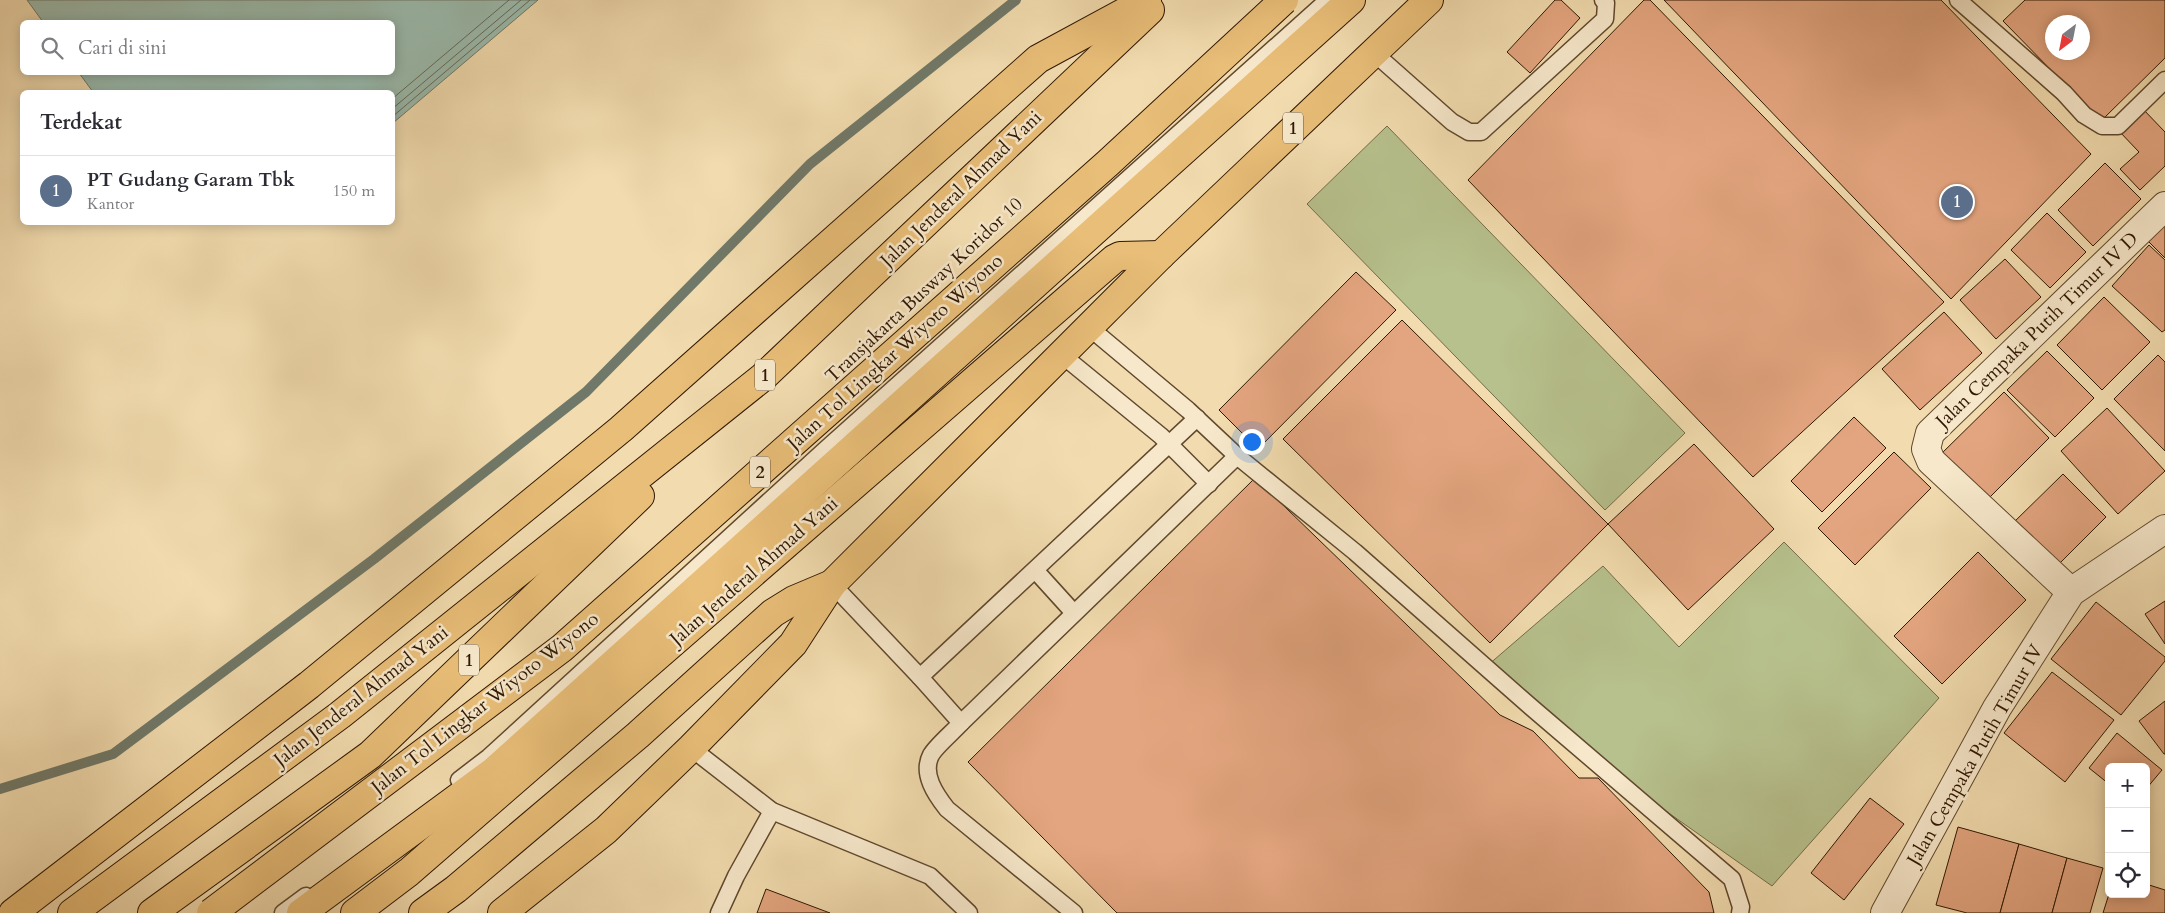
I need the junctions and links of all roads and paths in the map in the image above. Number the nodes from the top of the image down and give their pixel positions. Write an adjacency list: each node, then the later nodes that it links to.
1 (1147, 0): 30 (highway)
2 (1160, 0): 16 (highway, Jalan Jenderal Ahmad Yani / 1)
3 (1275, 0): 34 (lane, Transjakarta Busway Koridor 10)
4 (1284, 0): 33 (highway, Jalan Tol Lingkar Wiyoto Wiyono / 2, bridge)
5 (1328, 0): 35 (lane)
6 (1351, 0): 36 (highway, 2)
7 (1429, 0): 10 (highway, 1)
8 (1603, 0): 10 (lane)
9 (1964, 2): 11 (lane)
10 (1373, 52): 13 (highway, 1)
11 (2165, 80)
12 (2165, 206): 24 (street, Jalan Cempaka Putih Timur IV D)
13 (1162, 255): 14 (highway, 1); 37 (highway, Jalan Jenderal Ahmad Yani)
14 (1090, 328): 15 (highway, 1); 17 (lane)
15 (1062, 355): 18 (lane); 23 (highway, 1)
16 (763, 377): 31 (highway, Jalan Jenderal Ahmad Yani / 1); 32 (highway, Jalan Jenderal Ahmad Yani / 1)
17 (1197, 418): 18 (lane); 19 (lane)
18 (1170, 444): 20 (lane); 22 (lane)
19 (1238, 456): 20 (lane); 43 (lane)
20 (1208, 484): 25 (lane)
21 (2165, 529): 24 (street, Jalan Cempaka Putih Timur IV)
22 (1035, 570): 25 (lane); 26 (lane)
23 (832, 584): 26 (lane); 28 (highway); 38 (highway, 1)
24 (2071, 592): 44 (street, Jalan Cempaka Putih Timur IV)
25 (1074, 613): 27 (lane)
26 (920, 677): 27 (lane)
27 (960, 724): 42 (lane)
28 (692, 748): 29 (lane); 39 (highway)
29 (772, 811): 40 (lane); 41 (lane)
30 (12, 913)
31 (72, 913)
32 (152, 913)
33 (212, 913)
34 (228, 913)
35 (283, 913)
36 (301, 913)
37 (355, 913)
38 (423, 913)
39 (502, 913)
40 (719, 913)
41 (969, 913)
42 (1074, 913)
43 (1740, 913)
44 (1886, 913)

